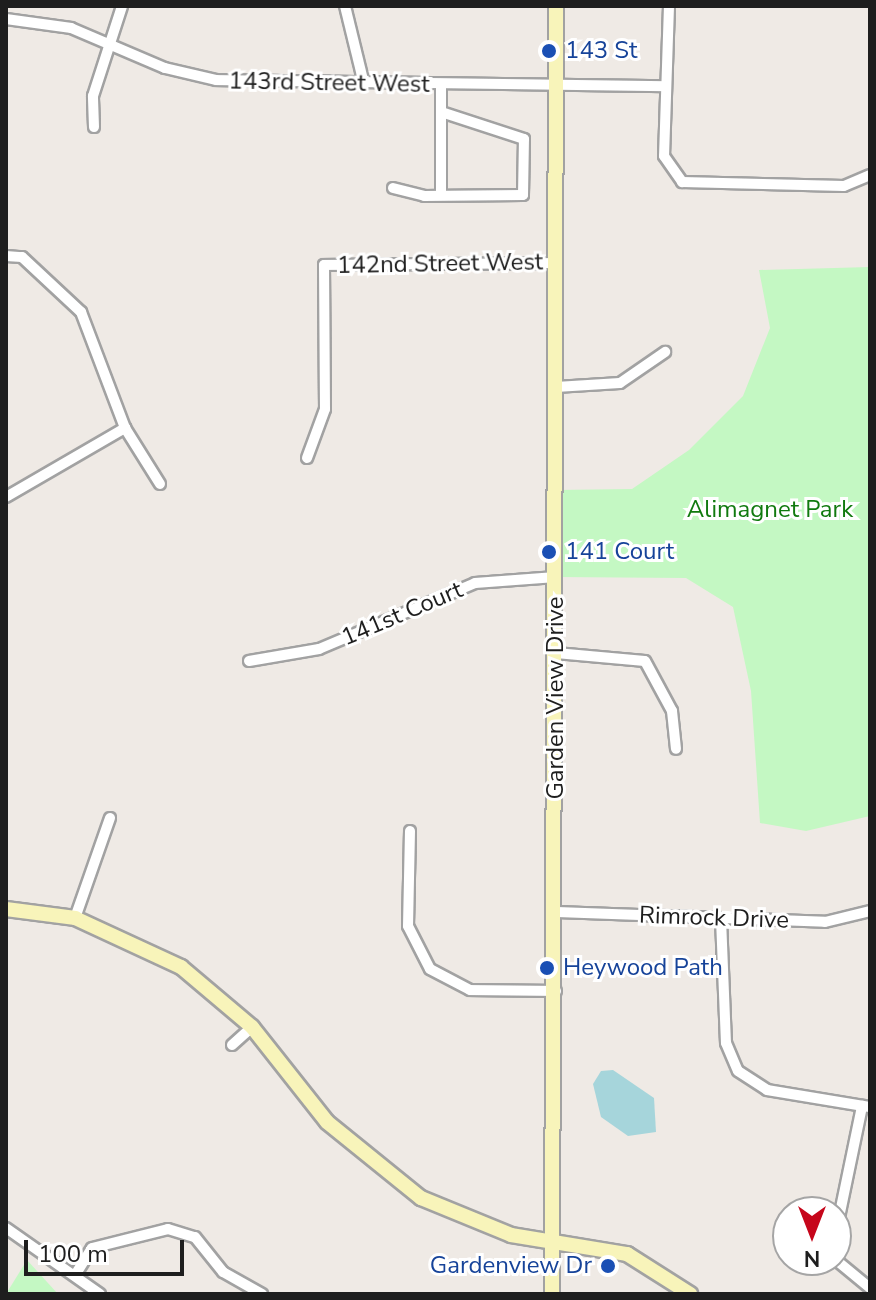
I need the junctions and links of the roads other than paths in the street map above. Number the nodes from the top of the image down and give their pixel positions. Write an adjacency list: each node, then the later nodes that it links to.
1 (122, 6): 6 (street)
2 (345, 6): 7 (street)
3 (556, 6): 9 (street, Garden View Drive)
4 (669, 6): 10 (street)
5 (6, 19): 6 (street, 143rd Street West)
6 (112, 45): 7 (street, 143rd Street West); 12 (street)
7 (364, 84): 8 (street, 143rd Street West)
8 (441, 85): 9 (street, 143rd Street West); 11 (street)
9 (556, 85): 10 (street, 143rd Street West); 17 (street, Garden View Drive)
10 (663, 86): 13 (street)
11 (441, 112): 15 (street); 15 (street)
12 (94, 127)
13 (870, 175)
14 (393, 188): 15 (street)
15 (441, 194)
16 (6, 256): 20 (street)
17 (556, 263): 19 (street, Garden View Drive); 21 (street, 142nd Street West)
18 (665, 352): 19 (street)
19 (556, 387): 24 (street, Garden View Drive)
20 (125, 428): 22 (street); 23 (street)
21 (307, 458)
22 (160, 484)
23 (6, 497)
24 (556, 577): 25 (street, Garden View Drive); 26 (street, 141st Court)
25 (556, 653): 27 (street); 32 (street, Garden View Drive)
26 (249, 661)
27 (676, 749)
28 (110, 818): 33 (street)
29 (410, 831): 35 (street)
30 (6, 909): 33 (street)
31 (870, 911): 34 (street, Rimrock Drive)
32 (557, 912): 34 (street, Rimrock Drive); 35 (street, Garden View Drive)
33 (75, 918): 36 (street)
34 (721, 919): 38 (street)
35 (556, 991): 41 (street, Garden View Drive)
36 (252, 1027): 37 (street); 41 (street)
37 (232, 1045)
38 (866, 1107): 39 (street)
39 (845, 1196)
40 (6, 1228): 42 (street)
41 (552, 1240): 47 (street, Garden View Drive); 48 (street)
42 (77, 1272): 45 (street); 46 (street)
43 (852, 1273): 44 (street)
44 (870, 1288)
45 (100, 1294)
46 (262, 1294)
47 (552, 1294)
48 (690, 1294)

